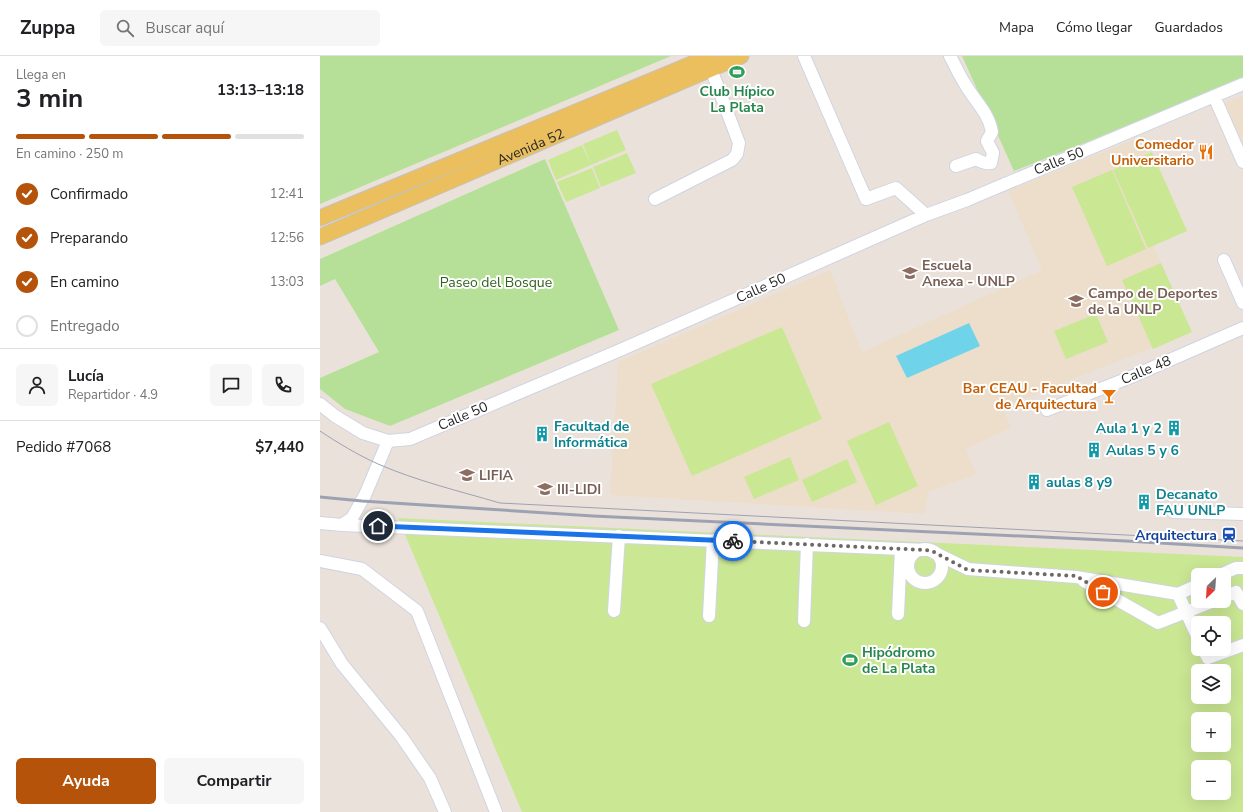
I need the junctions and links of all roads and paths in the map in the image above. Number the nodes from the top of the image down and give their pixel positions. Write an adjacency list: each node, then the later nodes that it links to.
1 (741, 56): 4 (main road, Avenida 52)
2 (804, 56): 10 (street)
3 (950, 56): 8 (street)
4 (711, 63): 9 (street); 11 (main road, Avenida 52); 12 (main road, Avenida 52)
5 (1243, 84): 6 (street, Calle 50)
6 (1214, 96): 7 (street); 10 (street, Calle 50)
7 (1243, 162)
8 (956, 166)
9 (655, 199)
10 (926, 215): 18 (street, Calle 50)
11 (320, 218)
12 (320, 236)
13 (1224, 260): 14 (street)
14 (1243, 303)
15 (1243, 328): 17 (street, Calle 48)
16 (320, 404): 18 (street)
17 (1047, 410)
18 (388, 441): 22 (street)
19 (1174, 512): 20 (street)
20 (1243, 514)
21 (320, 522): 22 (street)
22 (342, 525): 23 (street)
23 (619, 536): 24 (street); 39 (street)
24 (713, 540): 25 (street); 42 (street)
25 (807, 544): 26 (street); 43 (street)
26 (901, 548): 27 (street); 41 (street)
27 (929, 550): 29 (street); 32 (street); 32 (street)
28 (320, 561): 49 (street)
29 (952, 561): 32 (street); 33 (street)
30 (1241, 569): 31 (street)
31 (1231, 572)
32 (938, 576)
33 (1076, 576): 35 (street); 40 (street)
34 (1191, 588): 35 (street)
35 (1178, 594): 40 (street)
36 (1231, 594): 37 (street)
37 (1243, 604)
38 (1196, 608): 40 (street)
39 (614, 611)
40 (1186, 612): 44 (street)
41 (898, 614)
42 (710, 616)
43 (804, 621)
44 (1191, 623)
45 (320, 628): 48 (street)
46 (1243, 645): 47 (street)
47 (1231, 649)
48 (445, 812)
49 (496, 812)

